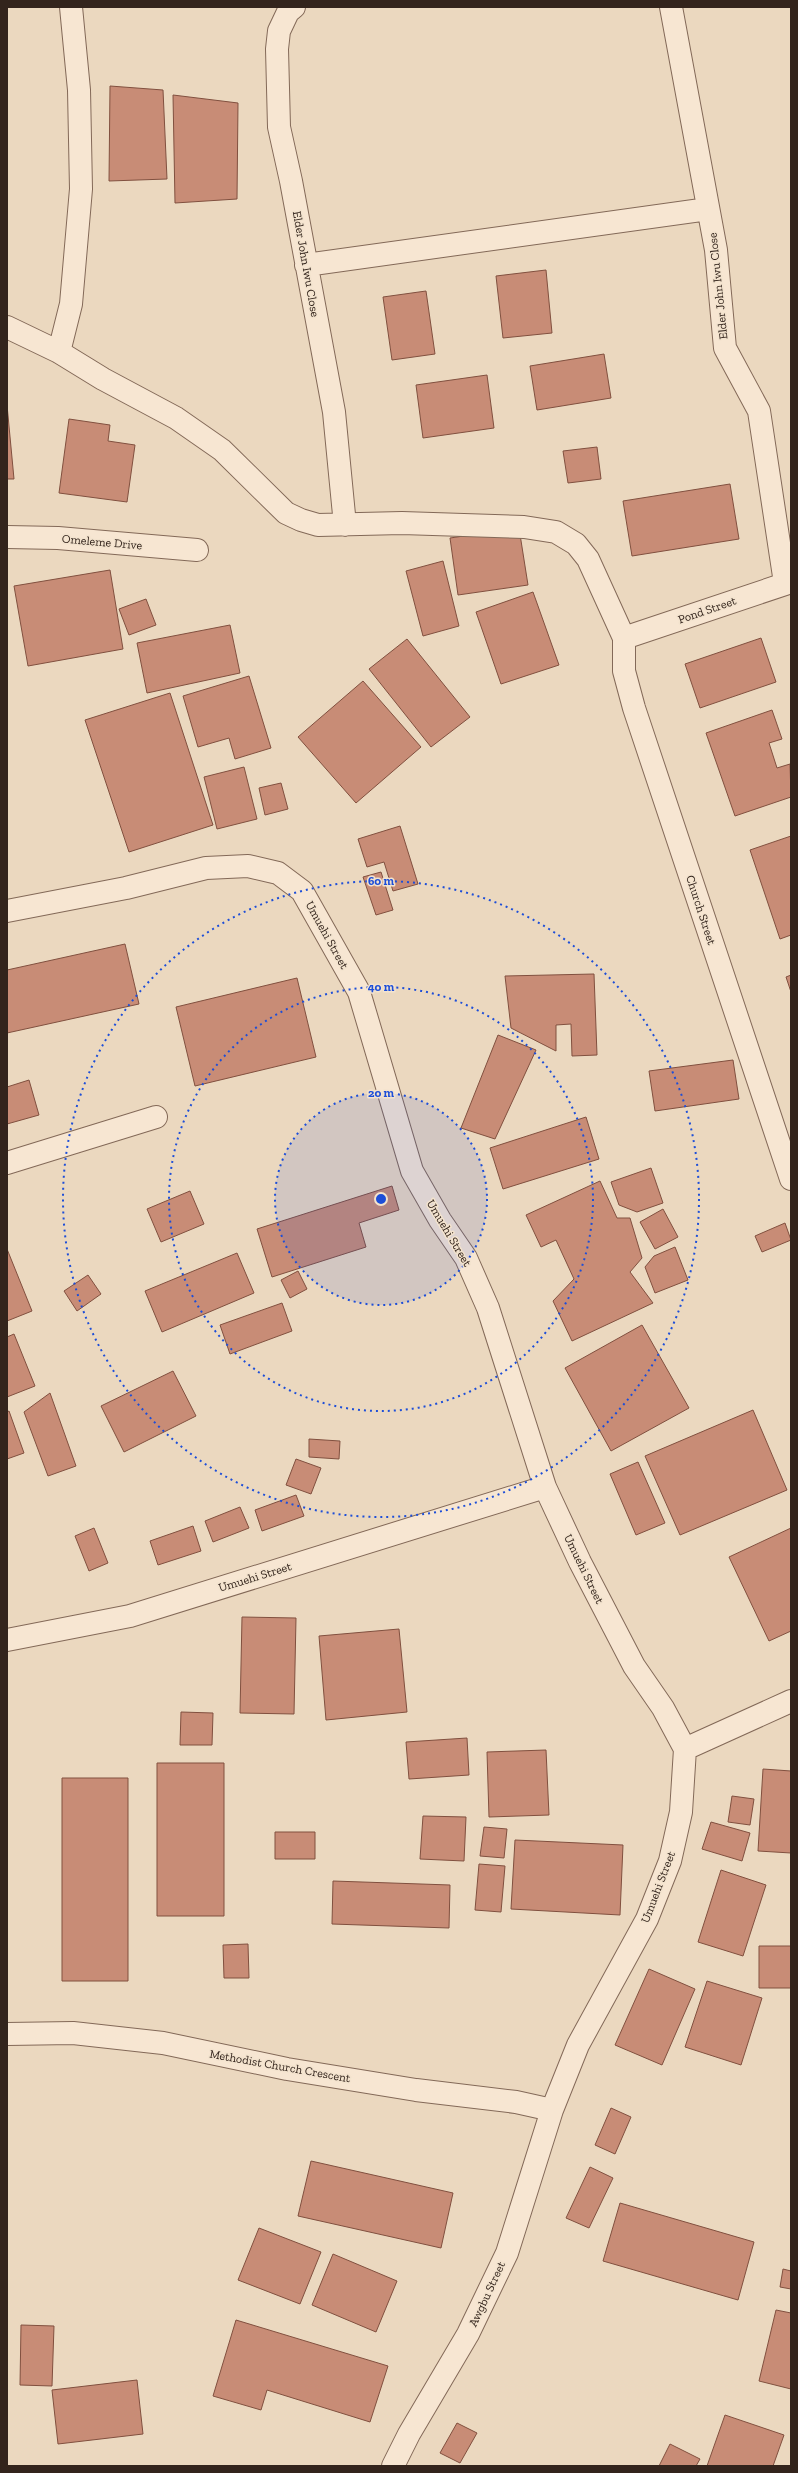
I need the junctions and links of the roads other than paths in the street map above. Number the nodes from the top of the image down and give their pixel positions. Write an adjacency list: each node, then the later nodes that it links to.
1 (71, 7): 7 (street)
2 (294, 7): 5 (street, Elder John Iwu Close)
3 (671, 7): 4 (street, Elder John Iwu Close)
4 (708, 209): 5 (street); 11 (street, Elder John Iwu Close)
5 (306, 265): 8 (street, Elder John Iwu Close)
6 (7, 327): 7 (street)
7 (60, 352): 8 (street)
8 (345, 526): 12 (street)
9 (7, 537): 10 (street, Omeleme Drive)
10 (197, 550)
11 (788, 582): 12 (street, Pond Street)
12 (624, 638): 16 (street, Church Street)
13 (7, 911): 17 (street, Umuehi Street)
14 (156, 1117): 15 (street)
15 (7, 1164)
16 (791, 1179)
17 (545, 1487): 18 (street, Umuehi Street); 20 (street, Umuehi Street)
18 (7, 1640)
19 (791, 1701): 20 (street)
20 (685, 1750): 22 (street, Umuehi Street)
21 (7, 2034): 22 (street, Methodist Church Crescent)
22 (552, 2110): 23 (street, Awgbu Street)
23 (393, 2466)

